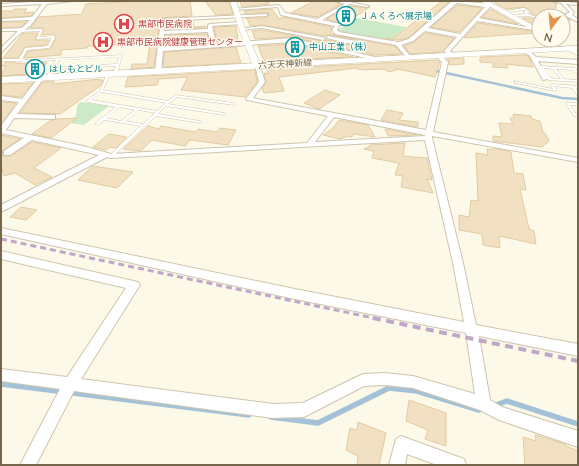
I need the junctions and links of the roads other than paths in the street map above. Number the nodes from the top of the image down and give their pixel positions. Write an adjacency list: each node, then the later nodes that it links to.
1 (71, 1): 8 (street)
2 (233, 1): 3 (street); 16 (street)
3 (236, 1)
4 (275, 1): 14 (street)
5 (337, 1): 10 (street)
6 (455, 1): 11 (street); 28 (street)
7 (553, 1): 9 (street)
8 (47, 2): 13 (street); 20 (street)
9 (562, 2): 12 (street); 24 (street)
10 (349, 3): 15 (street); 23 (street)
11 (489, 3): 17 (main road); 21 (street)
12 (578, 4)
13 (1, 5)
14 (279, 6): 16 (street); 23 (street)
15 (367, 6)
16 (237, 12): 19 (street); 25 (street); 32 (street)
17 (508, 13): 18 (lane); 18 (lane); 26 (main road)
18 (529, 14)
19 (266, 15)
20 (34, 18): 22 (street); 31 (street)
21 (476, 19): 29 (street); 33 (street)
22 (1, 20)
23 (318, 21): 35 (street)
24 (578, 21)
25 (241, 26): 27 (street); 34 (street); 41 (street)
26 (531, 27)
27 (210, 28): 32 (street); 36 (street)
28 (424, 29): 33 (street); 35 (street)
29 (531, 29)
30 (1, 30): 31 (street)
31 (21, 30): 39 (street); 53 (lane)
32 (161, 31): 38 (street)
33 (462, 36): 43 (street)
34 (248, 44): 36 (street); 41 (street); 57 (street)
35 (398, 44): 46 (street)
36 (214, 46): 38 (street)
37 (568, 48): 40 (main road, 六天天神新線); 42 (street)
38 (161, 49): 62 (street)
39 (1, 51)
40 (526, 51): 43 (main road, 六天天神新線); 51 (street)
41 (346, 52): 50 (street)
42 (578, 54)
43 (451, 55): 44 (main road, 六天天神新線)
44 (439, 56): 46 (main road, 六天天神新線); 96 (street)
45 (106, 57): 48 (lane); 55 (lane); 56 (lane)
46 (408, 57): 50 (main road, 六天天神新線)
47 (73, 58): 48 (lane); 49 (lane); 58 (lane)
48 (88, 58): 59 (lane)
49 (58, 59): 53 (lane); 60 (lane)
50 (381, 59): 57 (main road, 六天天神新線)
51 (534, 59): 54 (street); 66 (street)
52 (1, 60): 53 (lane)
53 (20, 60)
54 (578, 62)
55 (118, 65): 56 (lane); 63 (lane)
56 (101, 66): 59 (lane)
57 (257, 66): 62 (main road, 六天天神新線); 86 (street)
58 (68, 67): 59 (lane); 60 (lane)
59 (84, 67)
60 (53, 68): 65 (lane)
61 (554, 68): 64 (lane); 68 (lane); 68 (lane)
62 (158, 72): 63 (main road, 六天天神新線)
63 (112, 74): 65 (main road, 六天天神新線); 73 (lane)
64 (578, 74)
65 (45, 77): 67 (main road, 六天天神新線); 76 (street)
66 (545, 79)
67 (1, 80)
68 (563, 80): 69 (lane)
69 (578, 81)
70 (516, 82): 71 (lane)
71 (573, 86): 72 (lane); 74 (lane)
72 (578, 87)
73 (101, 91): 77 (lane); 81 (lane)
74 (578, 94)
75 (1, 98): 76 (street)
76 (23, 101): 88 (street)
77 (169, 102): 78 (lane); 80 (lane)
78 (234, 104)
79 (578, 104): 87 (lane)
80 (165, 105): 83 (lane); 84 (lane)
81 (119, 106): 82 (lane); 90 (lane)
82 (138, 109): 83 (lane); 91 (lane)
83 (158, 112): 85 (lane)
84 (224, 114)
85 (154, 115): 92 (lane); 94 (lane)
86 (332, 115): 96 (street); 98 (street)
87 (578, 115)
88 (12, 116): 89 (street); 95 (street)
89 (52, 117)
90 (102, 119): 91 (lane); 93 (lane)
91 (122, 122): 94 (lane)
92 (200, 122)
93 (97, 124)
94 (143, 125): 100 (lane)
95 (1, 131): 97 (street)
96 (428, 136): 98 (street); 101 (street); 105 (street)
97 (31, 137): 99 (street); 100 (street)
98 (309, 145): 100 (street)
99 (7, 153)
100 (108, 155): 102 (street)
101 (578, 160)
102 (1, 209)
103 (1, 231): 105 (street)
104 (1, 255): 108 (street)
105 (471, 330): 106 (street); 109 (street)
106 (578, 350)
107 (1, 375): 108 (street)
108 (71, 384): 109 (street); 111 (street)
109 (484, 404): 110 (street)
110 (578, 439)
111 (28, 465)
112 (397, 465): 113 (street)
113 (458, 465)

